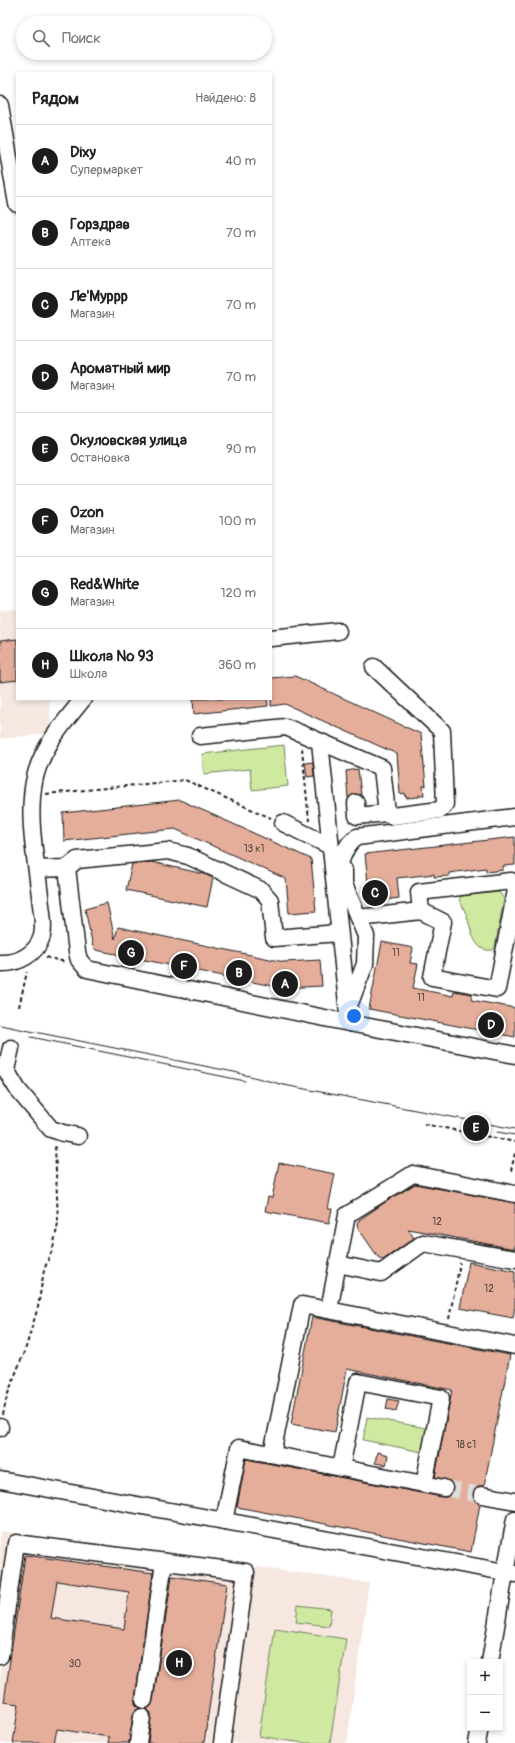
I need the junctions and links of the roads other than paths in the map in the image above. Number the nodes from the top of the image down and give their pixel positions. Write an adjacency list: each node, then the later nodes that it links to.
1 (0, 105): 2 (street)
2 (16, 198)
3 (338, 631): 4 (street)
4 (272, 638)
5 (374, 667): 10 (street)
6 (82, 700): 16 (street)
7 (200, 736): 8 (street)
8 (320, 742): 10 (street); 13 (street)
9 (356, 803): 10 (street)
10 (387, 813)
11 (515, 817): 14 (street)
12 (283, 823): 13 (street)
13 (330, 846): 17 (street)
14 (344, 855): 17 (street); 21 (street)
15 (67, 868): 16 (street); 22 (street); 24 (street)
16 (37, 869): 23 (street)
17 (334, 882): 22 (street)
18 (515, 888): 20 (street)
19 (515, 895): 20 (street)
20 (421, 911): 21 (street)
21 (358, 918): 24 (street)
22 (339, 933): 24 (street)
23 (0, 963)
24 (348, 1016): 26 (street)
25 (11, 1048): 27 (street)
26 (515, 1055)
27 (78, 1136)
28 (515, 1194): 30 (street)
29 (515, 1260): 30 (street)
30 (338, 1264): 31 (street)
31 (329, 1310): 32 (street); 33 (street)
32 (515, 1346)
33 (272, 1454): 34 (street); 40 (street)
34 (341, 1468): 36 (street); 36 (street)
35 (0, 1480): 40 (street)
36 (424, 1484): 37 (street)
37 (444, 1488)
38 (482, 1495): 39 (street)
39 (515, 1501)
40 (224, 1520): 43 (street)
41 (515, 1520): 43 (street)
42 (164, 1562): 44 (street); 46 (street); 50 (street)
43 (510, 1574): 45 (street)
44 (0, 1656)
45 (491, 1659)
46 (144, 1700)
47 (142, 1717): 49 (street)
48 (479, 1731): 51 (street)
49 (138, 1743)
50 (222, 1743)
51 (477, 1743)

